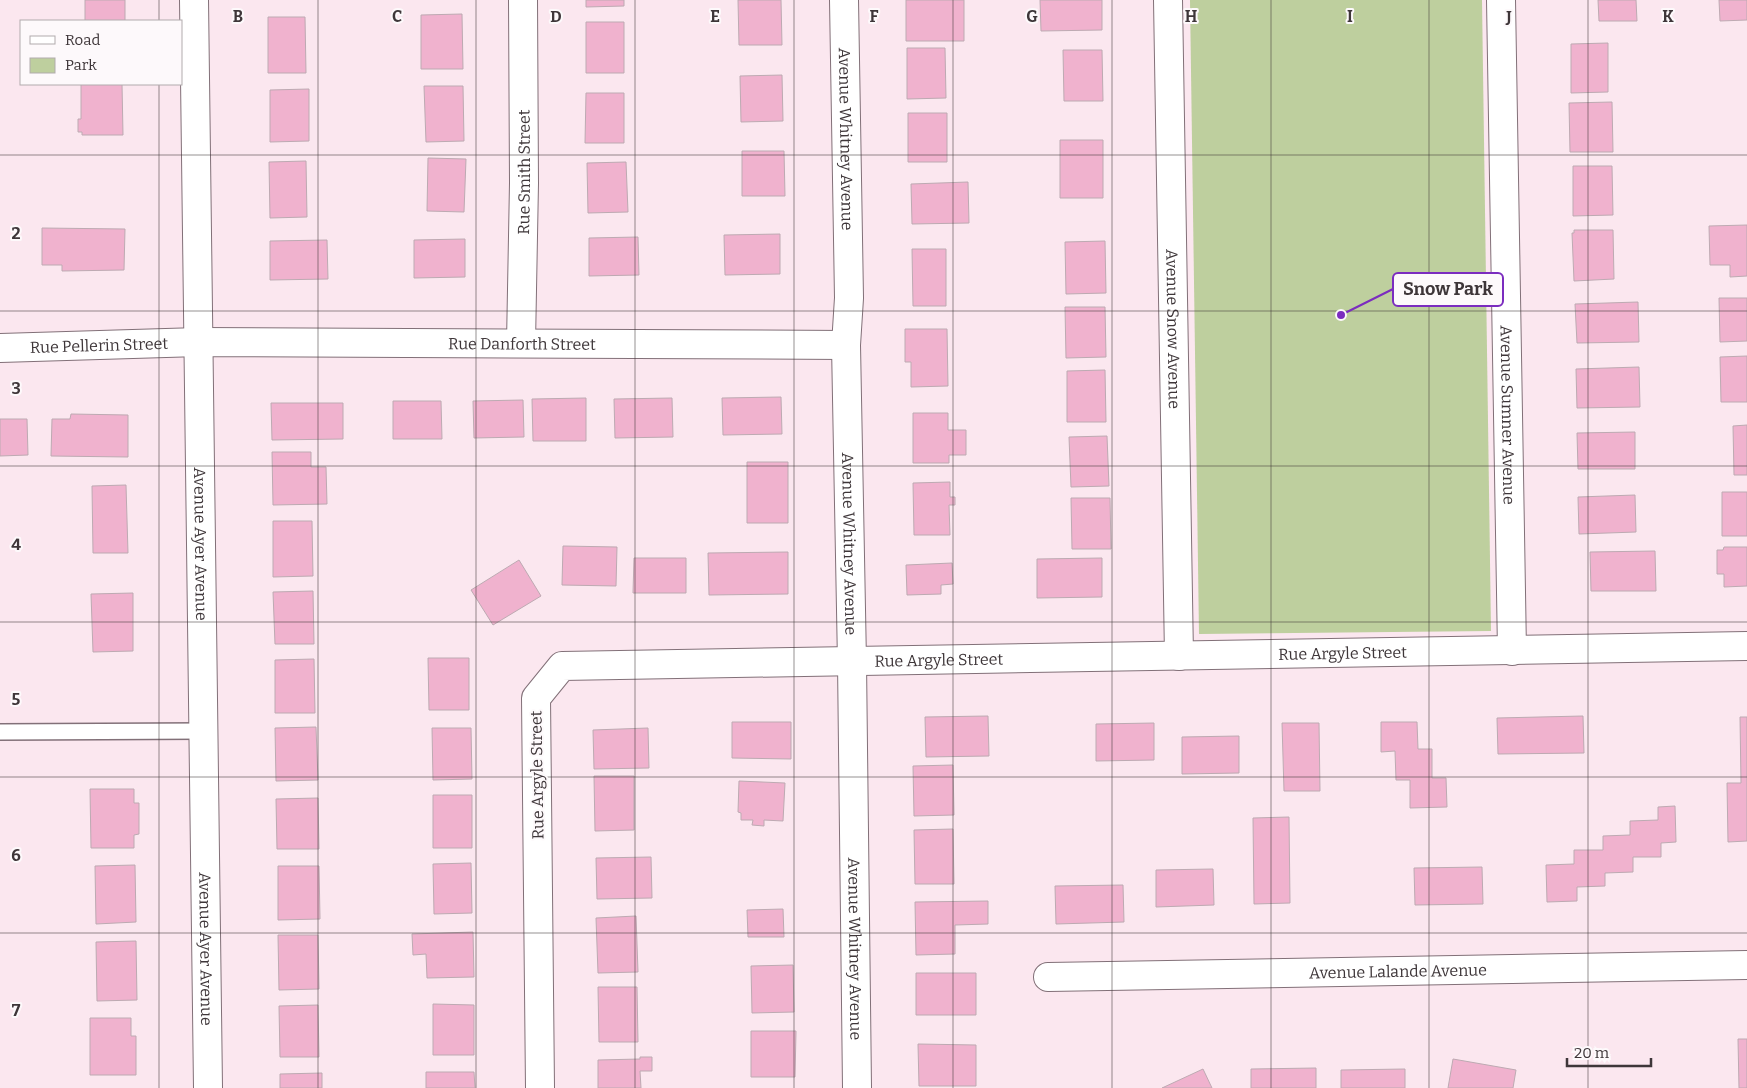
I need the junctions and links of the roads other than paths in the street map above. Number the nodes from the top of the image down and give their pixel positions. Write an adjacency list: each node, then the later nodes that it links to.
1 (194, 0): 6 (street, Avenue Ayer Avenue)
2 (522, 0): 7 (street, Rue Smith Street)
3 (844, 0): 8 (street, Avenue Whitney Avenue)
4 (1168, 0): 12 (street, Avenue Snow Avenue)
5 (1501, 0): 11 (street, Avenue Sumner Avenue)
6 (198, 342): 7 (street, Rue Danforth Street); 9 (street, Rue Pellerin Street); 14 (street, Avenue Ayer Avenue)
7 (521, 343): 8 (street, Rue Danforth Street)
8 (846, 345): 13 (street, Avenue Whitney Avenue)
9 (0, 348)
10 (1747, 646): 11 (street, Rue Argyle Street)
11 (1512, 651): 12 (street, Rue Argyle Street)
12 (1179, 656): 13 (street, Rue Argyle Street)
13 (852, 662): 19 (street, Rue Argyle Street); 20 (street, Avenue Whitney Avenue)
14 (204, 731): 15 (lane); 18 (street, Avenue Ayer Avenue)
15 (0, 732)
16 (1747, 965): 17 (street, Avenue Lalande Avenue)
17 (1048, 977)
18 (208, 1088)
19 (540, 1088)
20 (857, 1088)

